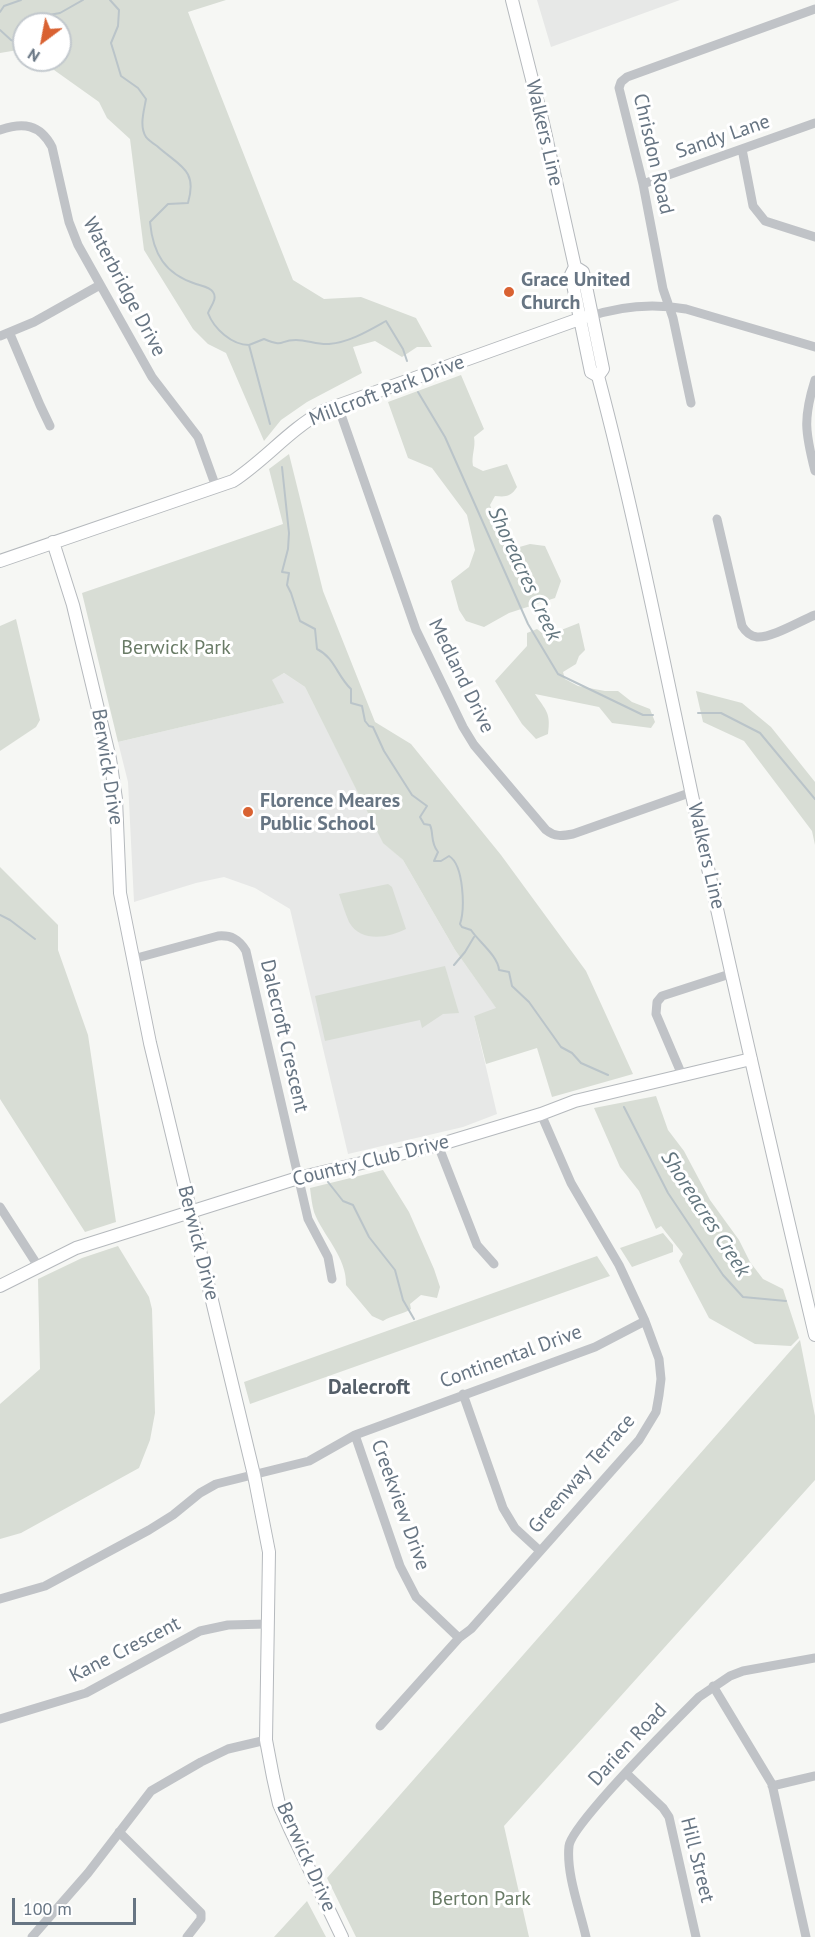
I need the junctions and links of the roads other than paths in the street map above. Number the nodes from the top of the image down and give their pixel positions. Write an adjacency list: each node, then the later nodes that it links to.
1 (512, 0): 10 (street, Walkers Line)
2 (815, 9): 6 (street, Chrisdon Road)
3 (815, 123): 5 (street, Sandy Lane)
4 (0, 130): 8 (street, Waterbridge Drive)
5 (742, 149): 6 (street, Sandy Lane); 7 (street)
6 (643, 184): 9 (street, Chrisdon Road)
7 (815, 237)
8 (100, 285): 11 (street); 18 (street, Waterbridge Drive)
9 (669, 306): 10 (street); 12 (street); 14 (street, Chrisdon Road)
10 (586, 317): 15 (street, Millcroft Park Drive); 23 (street, Walkers Line)
11 (5, 335): 16 (street)
12 (815, 347)
13 (815, 380): 17 (street)
14 (691, 403)
15 (338, 406): 18 (street, Millcroft Park Drive); 23 (street, Medland Drive)
16 (50, 426)
17 (815, 471)
18 (216, 487): 20 (street, Millcroft Park Drive)
19 (717, 519): 22 (street)
20 (53, 542): 21 (street, Millcroft Park Drive); 24 (street, Berwick Drive)
21 (0, 561)
22 (815, 615)
23 (692, 792): 25 (street, Walkers Line)
24 (133, 958): 30 (street, Dalecroft Crescent); 32 (street, Berwick Drive)
25 (733, 973): 26 (street, Walkers Line); 27 (street)
26 (751, 1059): 27 (street, Country Club Drive); 38 (street, Walkers Line)
27 (682, 1075): 28 (street, Country Club Drive)
28 (542, 1114): 29 (street, Country Club Drive); 37 (street, Greenway Terrace)
29 (438, 1145): 30 (street, Country Club Drive); 33 (street)
30 (298, 1178): 32 (street, Country Club Drive); 35 (street)
31 (0, 1207): 34 (street)
32 (191, 1211): 34 (street, Country Club Drive); 41 (street, Berwick Drive)
33 (494, 1263)
34 (38, 1266): 36 (street, Country Club Drive)
35 (332, 1279)
36 (0, 1286)
37 (645, 1321): 39 (street, Continental Drive); 42 (street, Greenway Terrace)
38 (815, 1335)
39 (463, 1394): 40 (street, Continental Drive); 42 (street)
40 (355, 1435): 41 (street, Continental Drive); 45 (street, Creekview Drive)
41 (254, 1475): 43 (street); 44 (street, Berwick Drive)
42 (540, 1551): 45 (street, Greenway Terrace)
43 (0, 1599)
44 (267, 1624): 48 (street, Kane Crescent); 50 (street, Berwick Drive)
45 (459, 1638): 49 (street, Greenway Terrace)
46 (815, 1658): 47 (street, Darien Road)
47 (713, 1686): 51 (street, Darien Road); 53 (street)
48 (0, 1719)
49 (380, 1726)
50 (266, 1740): 54 (street); 58 (street, Berwick Drive)
51 (626, 1773): 59 (street, Darien Road); 60 (street, Hill Street)
52 (815, 1776): 53 (street)
53 (772, 1786): 61 (street)
54 (119, 1832): 56 (street); 57 (street)
55 (815, 1934): 61 (street)
56 (32, 1937)
57 (187, 1937)
58 (342, 1937)
59 (586, 1937)
60 (696, 1937)
61 (806, 1937)

